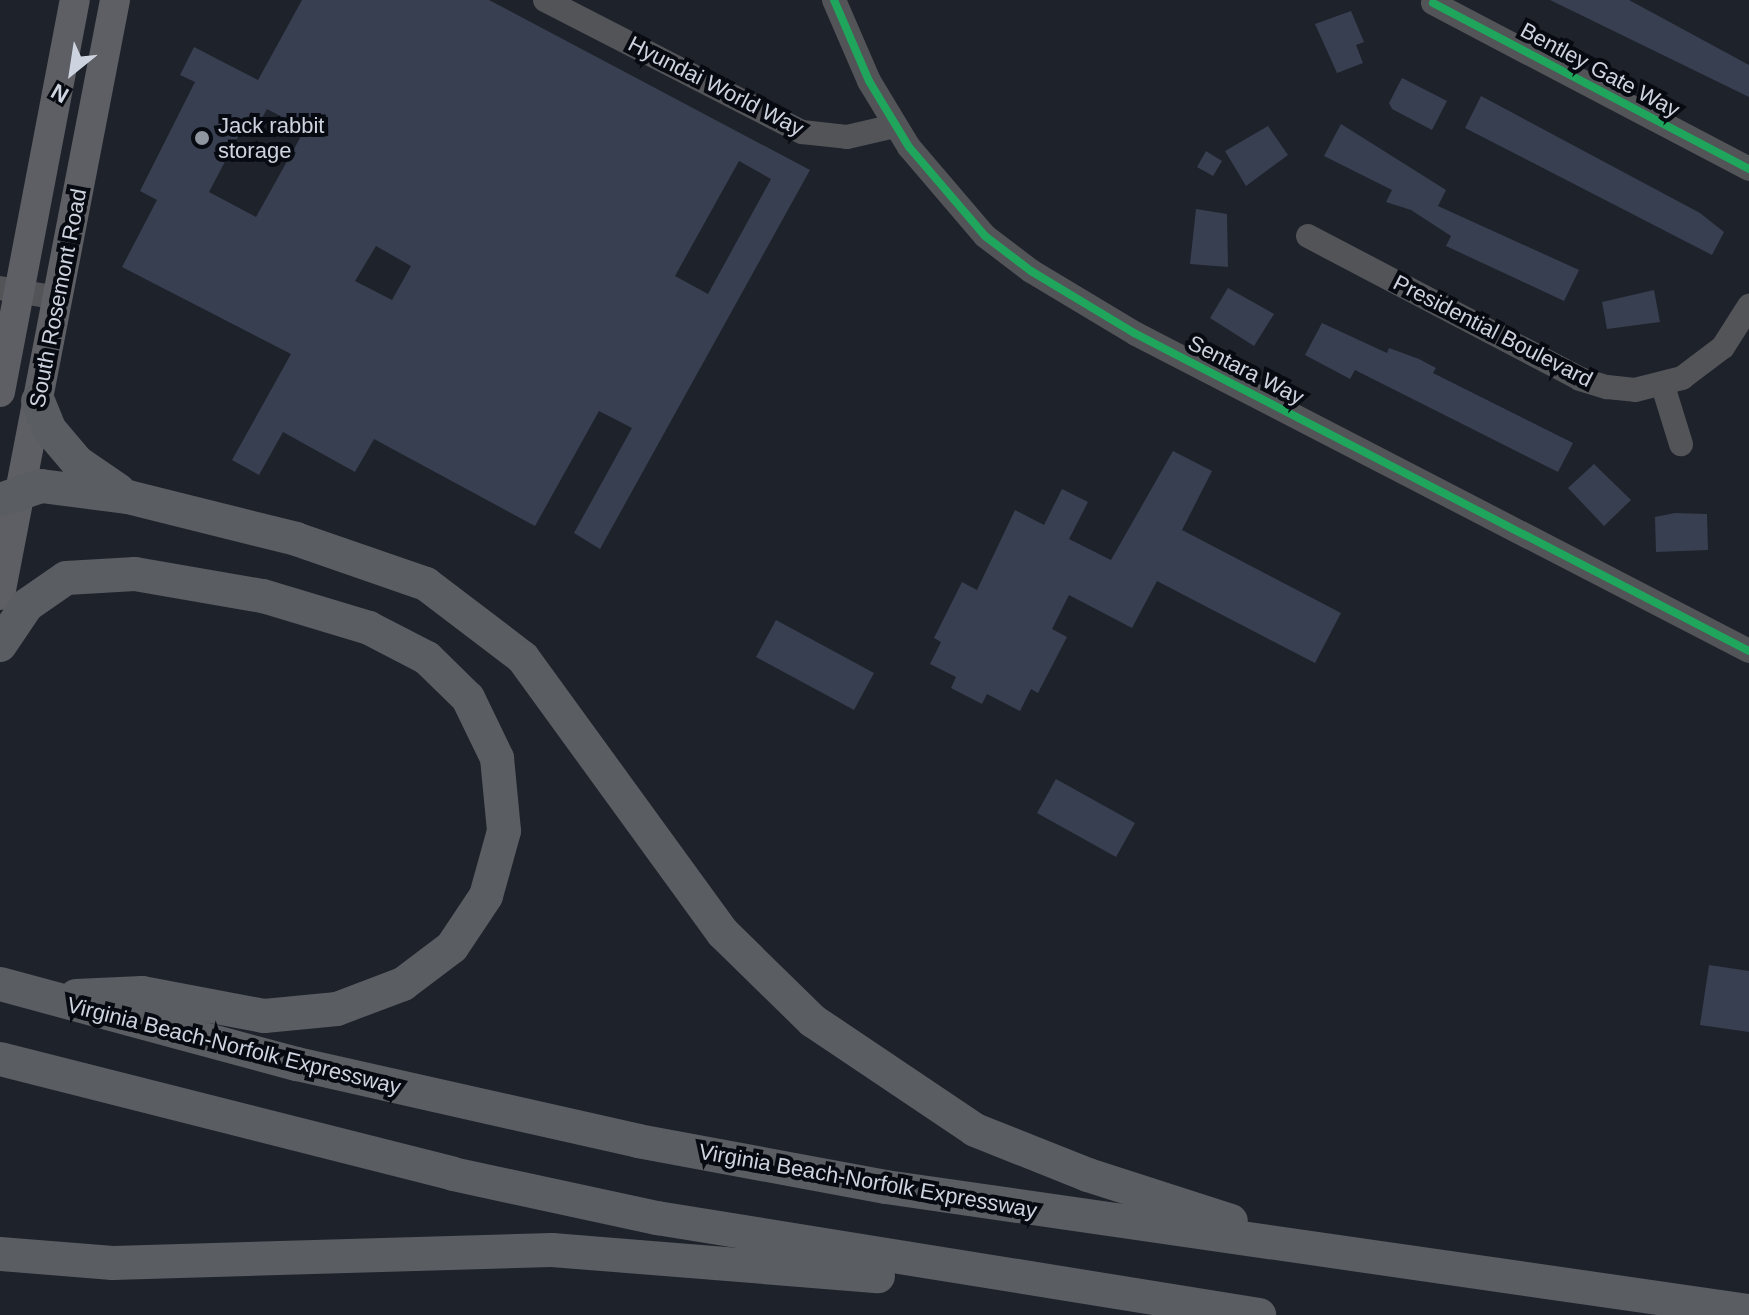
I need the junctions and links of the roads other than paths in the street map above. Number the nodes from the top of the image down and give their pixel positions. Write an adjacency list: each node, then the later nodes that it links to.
1 (75, 0): 9 (main road, South Rosemont Road)
2 (115, 0): 10 (main road, South Rosemont Road)
3 (545, 0): 6 (street, Hyundai World Way)
4 (834, 0): 6 (street, Sentara Way)
5 (1433, 3): 7 (street, Bentley Gate Way)
6 (895, 126): 20 (street, Sentara Way)
7 (1749, 169)
8 (1308, 236): 12 (street, Presidential Boulevard)
9 (10, 290): 10 (street); 13 (main road, South Rosemont Road)
10 (58, 298): 14 (main road, South Rosemont Road)
11 (1749, 306): 12 (street, Presidential Boulevard)
12 (1663, 386): 15 (street)
13 (0, 392)
14 (38, 401): 16 (main road, South Rosemont Road); 17 (highway)
15 (1681, 444)
16 (11, 494): 17 (highway); 18 (main road, South Rosemont Road)
17 (128, 497): 24 (highway)
18 (0, 595)
19 (0, 645): 22 (highway)
20 (1749, 651)
21 (0, 984): 22 (highway, Virginia Beach-Norfolk Expressway)
22 (46, 998): 24 (highway, Virginia Beach-Norfolk Expressway)
23 (0, 1059): 26 (highway)
24 (1330, 1253): 27 (highway, Virginia Beach-Norfolk Expressway)
25 (0, 1254): 26 (highway)
26 (1082, 1289): 28 (highway)
27 (1749, 1311)
28 (1259, 1315)

